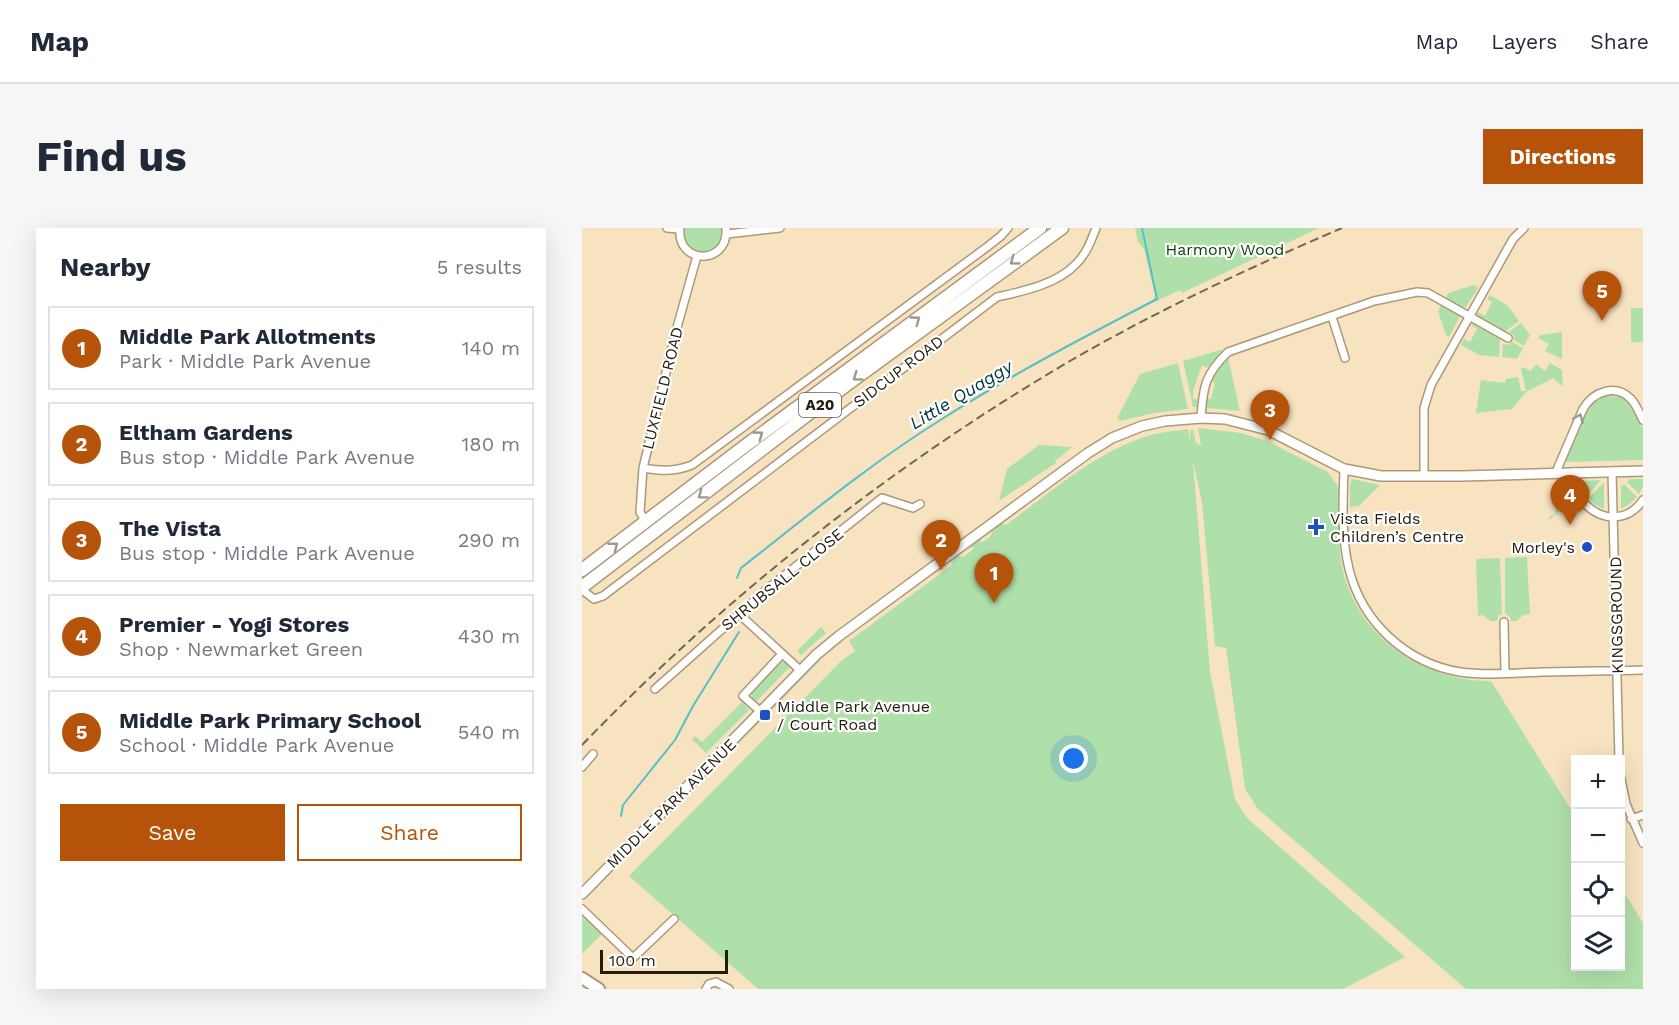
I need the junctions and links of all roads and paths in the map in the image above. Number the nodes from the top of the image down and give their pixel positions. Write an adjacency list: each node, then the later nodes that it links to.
1 (667, 228): 8 (street)
2 (780, 228): 9 (street)
3 (1008, 228): 17 (street)
4 (1040, 228): 27 (highway, SIDCUP ROAD / A20, one-way to 4)
5 (1062, 228): 29 (highway, SIDCUP ROAD / A20, one-way to 29)
6 (1096, 228): 29 (street, SIDCUP ROAD)
7 (1524, 228): 11 (street)
8 (679, 229): 10 (street)
9 (727, 231): 10 (street)
10 (697, 256): 17 (street, LUXFIELD ROAD)
11 (1470, 316): 12 (street); 13 (street); 23 (street)
12 (1332, 317): 14 (street); 15 (street)
13 (1508, 338)
14 (1346, 358)
15 (1202, 418): 18 (street, MIDDLE PARK AVENUE); 35 (street, MIDDLE PARK AVENUE)
16 (1643, 420): 21 (street, one-way to 16)
17 (643, 468): 27 (street, LUXFIELD ROAD)
18 (1344, 469): 23 (street, MIDDLE PARK AVENUE); 36 (street)
19 (1612, 471): 20 (street, MIDDLE PARK AVENUE); 22 (street, MIDDLE PARK AVENUE); 26 (street, KINGSGROUND)
20 (1643, 471)
21 (1556, 472): 22 (street, MIDDLE PARK AVENUE); 23 (street, MIDDLE PARK AVENUE)
22 (1574, 472): 26 (street)
23 (1424, 476)
24 (1643, 500): 26 (street)
25 (920, 504): 30 (street, SHRUBSALL CLOSE)
26 (1613, 516): 33 (street, KINGSGROUND)
27 (645, 521): 28 (highway, SIDCUP ROAD / A20, one-way to 27)
28 (582, 570)
29 (582, 588)
30 (738, 613): 32 (street); 37 (street, SHRUBSALL CLOSE)
31 (1504, 622): 36 (street)
32 (782, 654): 35 (street); 38 (street)
33 (1617, 670): 34 (street); 36 (street); 40 (street, KINGSGROUND)
34 (1643, 670)
35 (801, 671): 38 (street, MIDDLE PARK AVENUE)
36 (1505, 673)
37 (655, 689)
38 (761, 712): 46 (street, MIDDLE PARK AVENUE)
39 (593, 754): 41 (street)
40 (1619, 755)
41 (582, 767)
42 (1625, 794): 44 (street)
43 (1643, 815): 44 (street)
44 (1631, 819): 45 (street)
45 (1643, 843)
46 (582, 894)
47 (582, 909): 48 (street)
48 (674, 919)
49 (582, 978): 50 (main road)
50 (599, 989)
51 (706, 989): 52 (street)
52 (729, 989)

